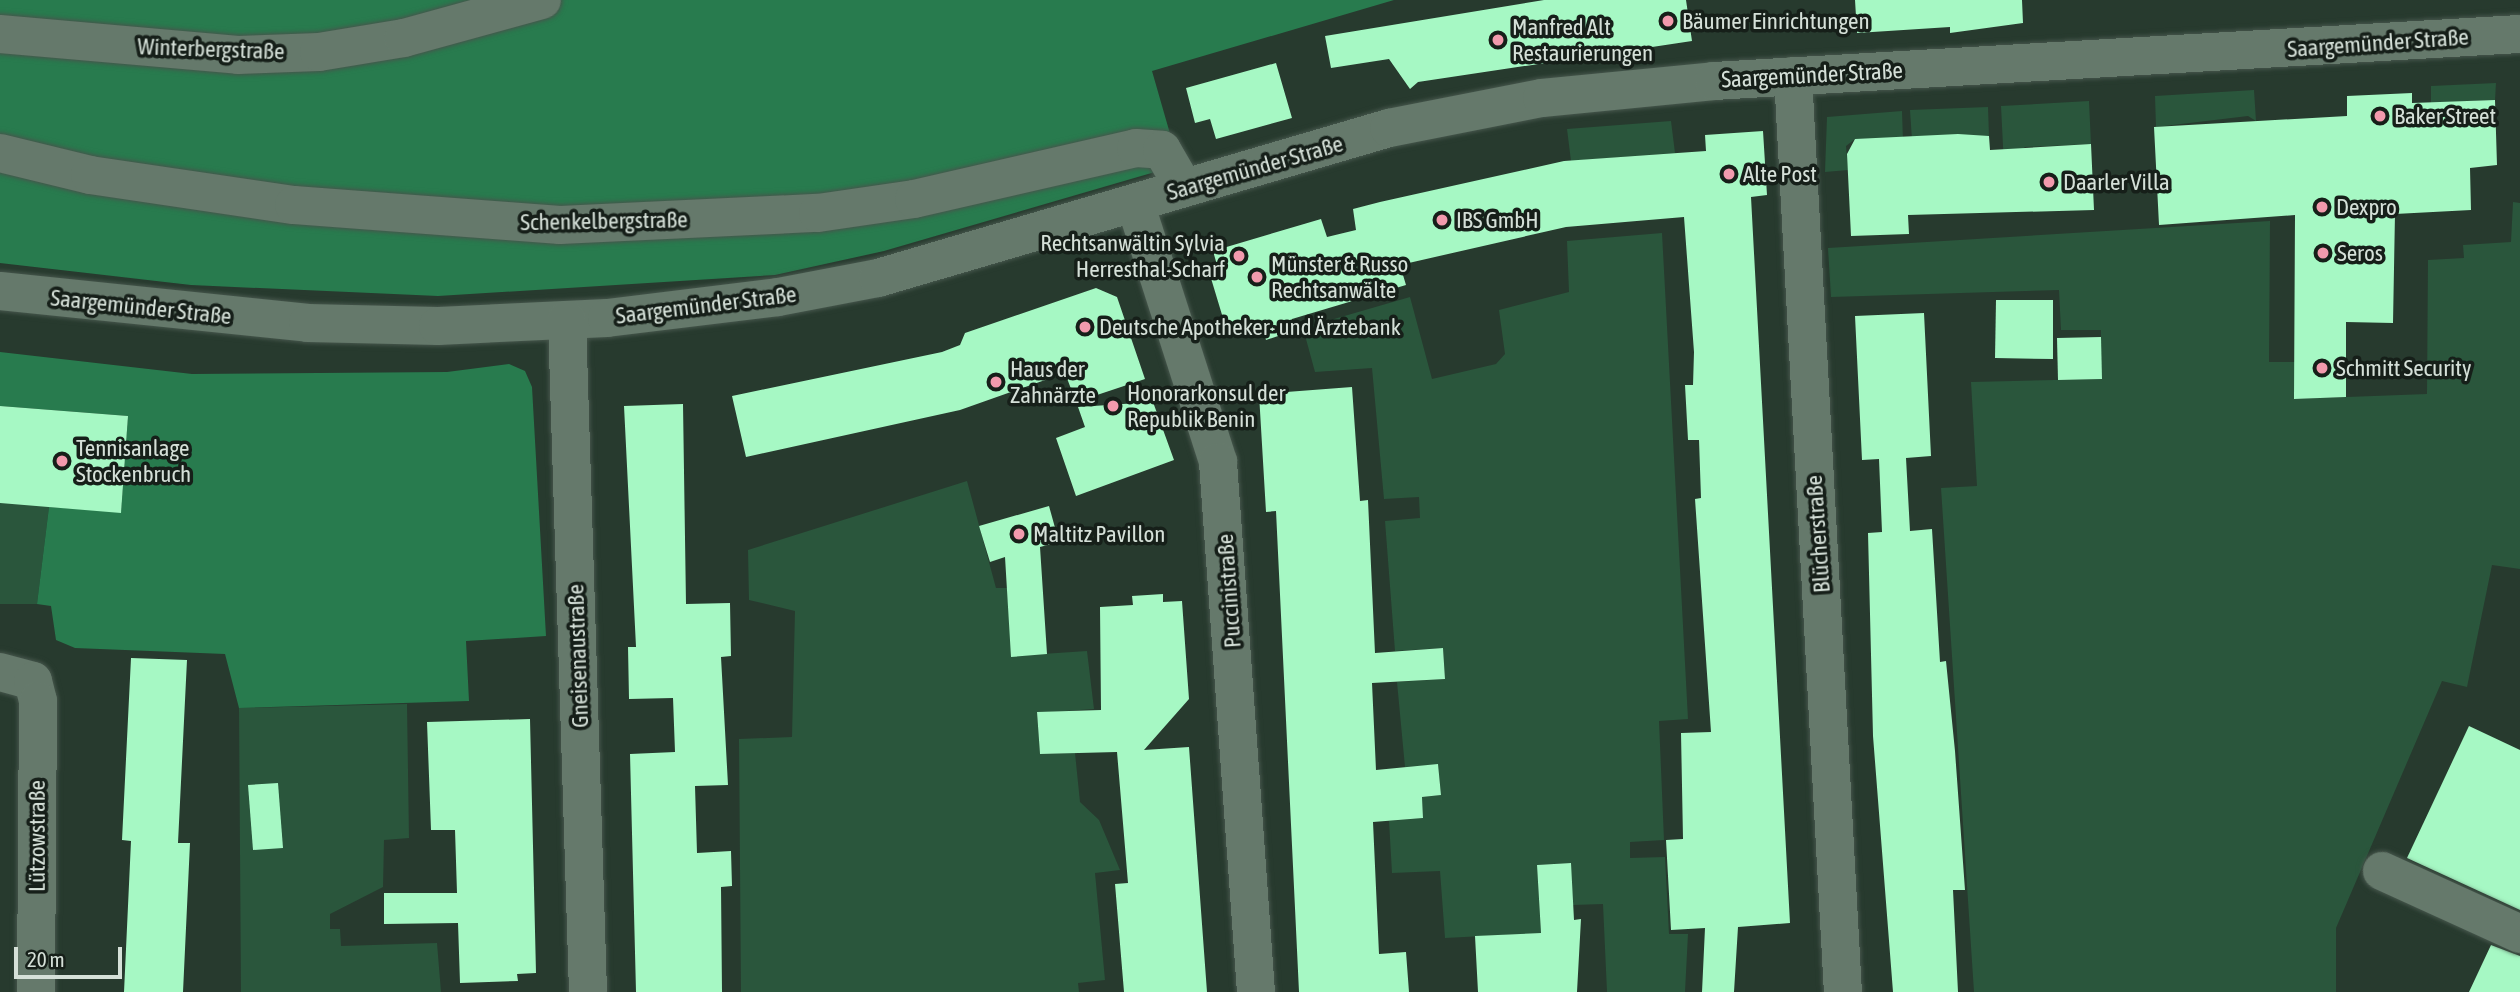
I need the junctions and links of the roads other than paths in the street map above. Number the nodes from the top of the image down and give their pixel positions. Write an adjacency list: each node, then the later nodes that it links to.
1 (542, 0): 2 (street, Winterbergstraße)
2 (0, 34)
3 (2520, 34): 4 (street, Saargemünder Straße)
4 (1793, 76): 6 (street, Saargemünder Straße); 16 (street, Blücherstraße)
5 (0, 153): 6 (street, Schenkelbergstraße)
6 (1184, 188): 7 (street, Saargemünder Straße)
7 (1135, 203): 9 (street, Saargemünder Straße); 15 (street, Puccinistraße)
8 (0, 291): 9 (street, Saargemünder Straße)
9 (567, 320): 14 (street, Gneisenaustraße)
10 (17, 677): 13 (street, Lützowstraße)
11 (2382, 872): 12 (street)
12 (2520, 934)
13 (36, 992)
14 (588, 992)
15 (1256, 992)
16 (1843, 992)

